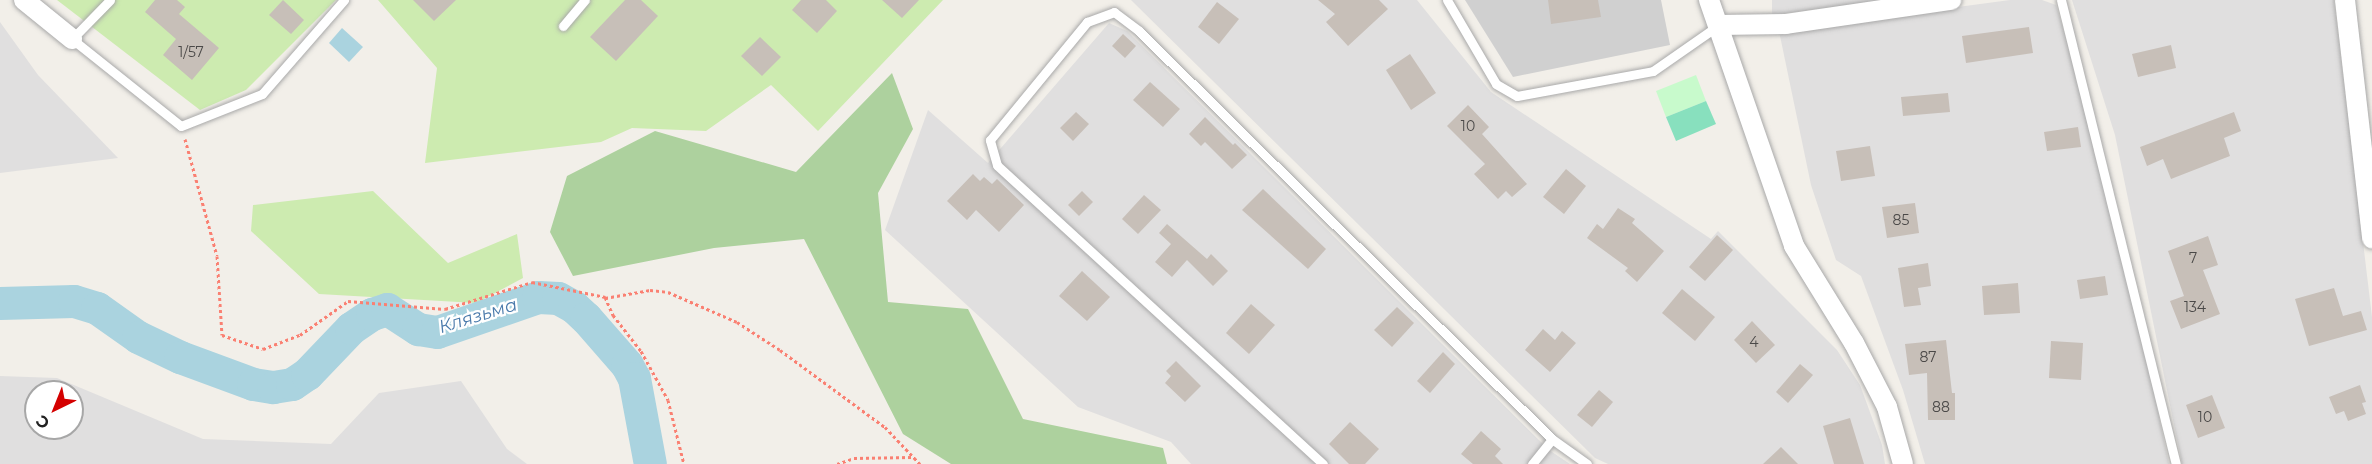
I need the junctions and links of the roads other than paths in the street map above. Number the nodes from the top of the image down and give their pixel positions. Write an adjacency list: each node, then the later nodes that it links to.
1 (24, 0): 12 (street)
2 (110, 0): 12 (lane)
3 (344, 0): 12 (lane)
4 (585, 0): 11 (lane)
5 (1447, 0): 10 (lane)
6 (1709, 0): 10 (street)
7 (1951, 0): 10 (street)
8 (2061, 0): 19 (lane)
9 (2344, 0): 13 (street)
10 (1719, 25): 18 (street)
11 (563, 26)
12 (72, 39)
13 (2372, 238)
14 (1552, 439): 15 (lane); 16 (lane); 17 (lane)
15 (1323, 464)
16 (1532, 464)
17 (1587, 464)
18 (1903, 464)
19 (2176, 464)

